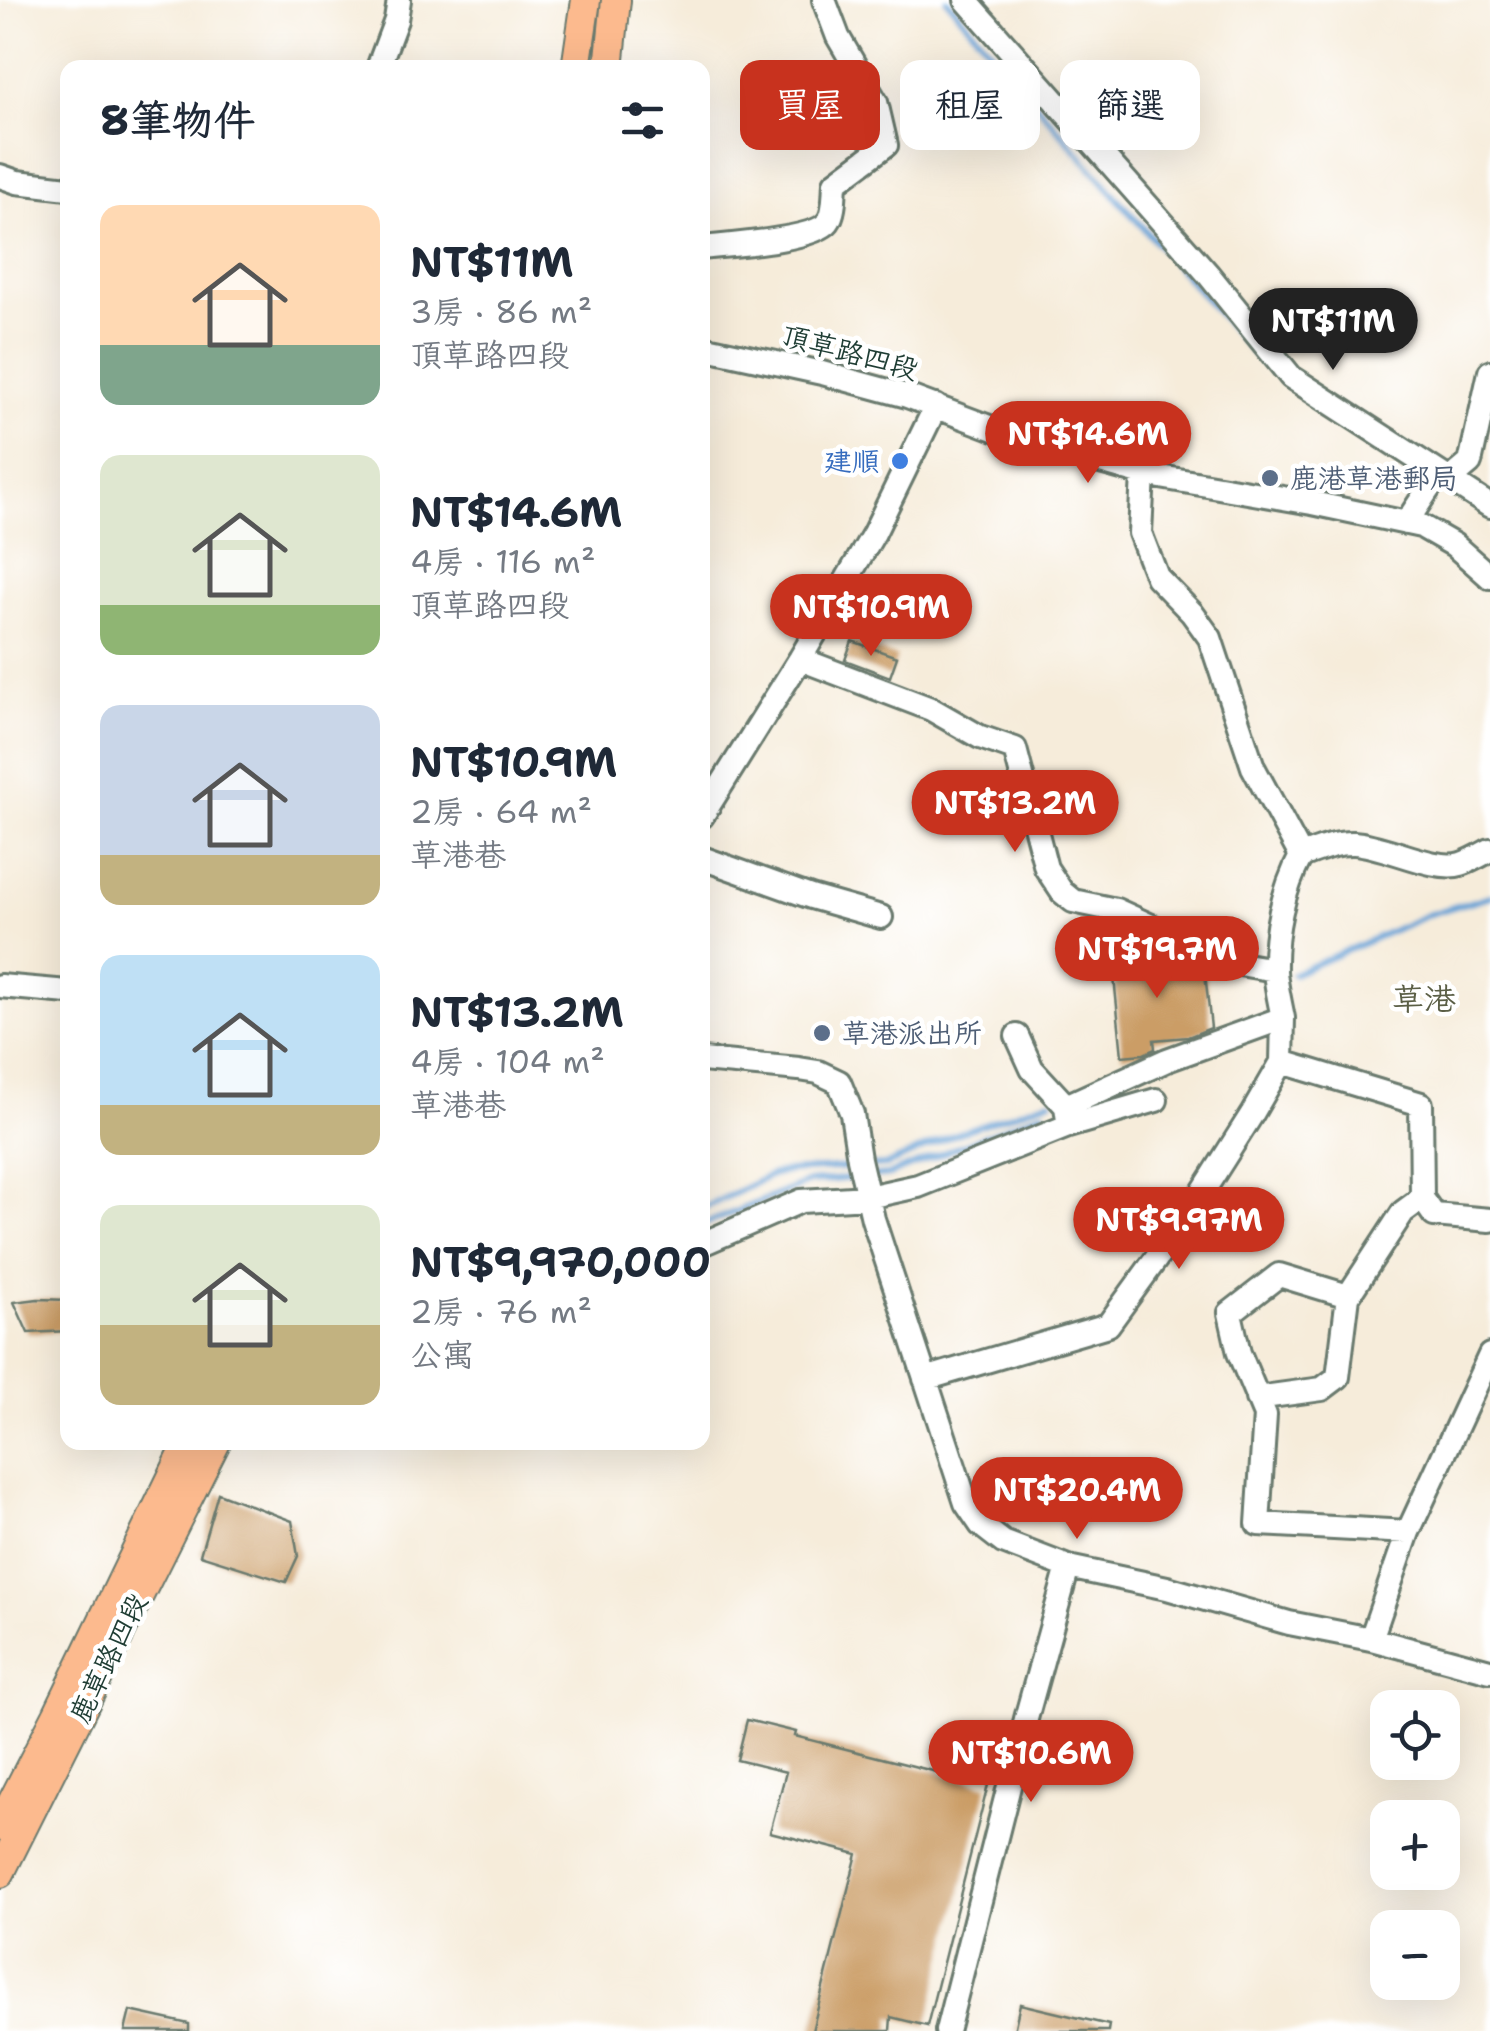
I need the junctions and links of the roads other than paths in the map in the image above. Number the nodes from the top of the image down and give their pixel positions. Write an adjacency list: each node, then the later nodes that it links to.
1 (398, 0): 6 (street)
2 (586, 0): 7 (main road)
3 (616, 0): 8 (main road)
4 (824, 0): 11 (street)
5 (968, 1): 16 (street)
6 (381, 60)
7 (577, 60)
8 (611, 60)
9 (0, 176): 10 (street)
10 (60, 187)
11 (710, 247)
12 (710, 349): 14 (street, 頂草路四段)
13 (1490, 372): 16 (street)
14 (936, 406): 15 (street, 頂草路四段); 20 (street)
15 (1143, 474): 18 (street, 頂草路四段); 23 (street)
16 (1451, 479): 17 (street); 18 (street)
17 (1490, 506)
18 (1406, 523): 19 (street, 頂草路四段)
19 (1490, 576)
20 (800, 659): 21 (street); 26 (street)
21 (710, 803)
22 (1490, 850): 23 (street)
23 (1301, 856): 26 (street)
24 (710, 861): 25 (street)
25 (881, 917)
26 (1275, 970): 29 (street)
27 (0, 986): 28 (street)
28 (60, 991)
29 (1283, 1018): 32 (street); 34 (street)
30 (1016, 1036): 34 (street)
31 (710, 1061): 35 (street)
32 (1282, 1062): 36 (street); 41 (street)
33 (1156, 1100): 34 (street)
34 (1067, 1116): 35 (street)
35 (866, 1191): 38 (street); 41 (street)
36 (1422, 1198): 37 (street); 39 (street)
37 (1490, 1220)
38 (710, 1241)
39 (1348, 1296): 42 (street); 42 (street)
40 (1490, 1355): 45 (street)
41 (925, 1379): 46 (street)
42 (1257, 1398): 45 (street)
43 (185, 1450): 48 (main road, 鹿草路四段)
44 (212, 1450): 48 (main road, 鹿草路四段)
45 (1408, 1532): 47 (street)
46 (1068, 1567): 47 (street); 53 (street)
47 (1371, 1639): 49 (street)
48 (89, 1670): 50 (main road, 鹿草路四段)
49 (1490, 1671)
50 (66, 1720): 51 (main road, 鹿草路四段); 52 (main road, 鹿草路四段)
51 (0, 1826)
52 (0, 1873)
53 (947, 2031)

